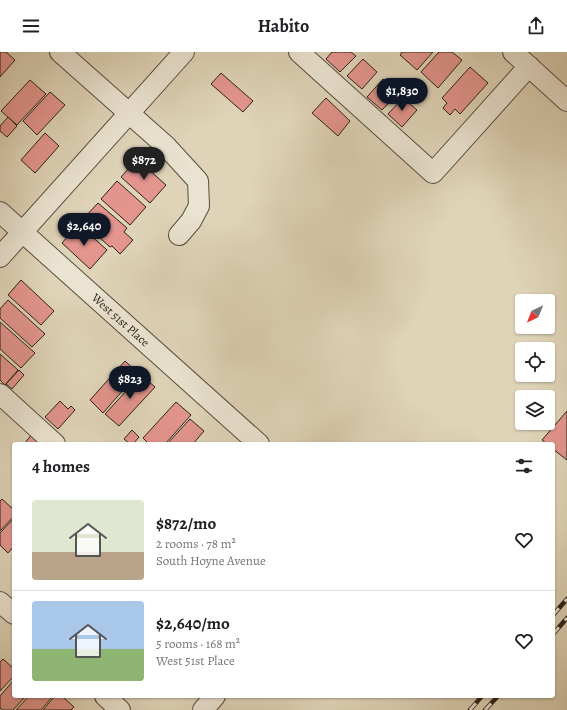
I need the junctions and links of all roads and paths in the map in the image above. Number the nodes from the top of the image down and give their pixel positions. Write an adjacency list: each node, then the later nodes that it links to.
1 (60, 52): 7 (street)
2 (184, 52): 7 (street)
3 (299, 52): 5 (street)
4 (513, 52): 5 (street)
5 (529, 66): 6 (street)
6 (567, 101)
7 (129, 113): 9 (street); 10 (street)
8 (0, 212): 9 (street, West 51st Place)
9 (23, 232): 11 (street); 14 (street, West 51st Place)
10 (179, 235)
11 (0, 257)
12 (0, 394): 13 (street)
13 (53, 442)
14 (257, 442)
15 (0, 602): 16 (street)
16 (12, 612)
17 (107, 698): 19 (street)
18 (213, 698): 20 (street)
19 (120, 710)
20 (203, 710)

